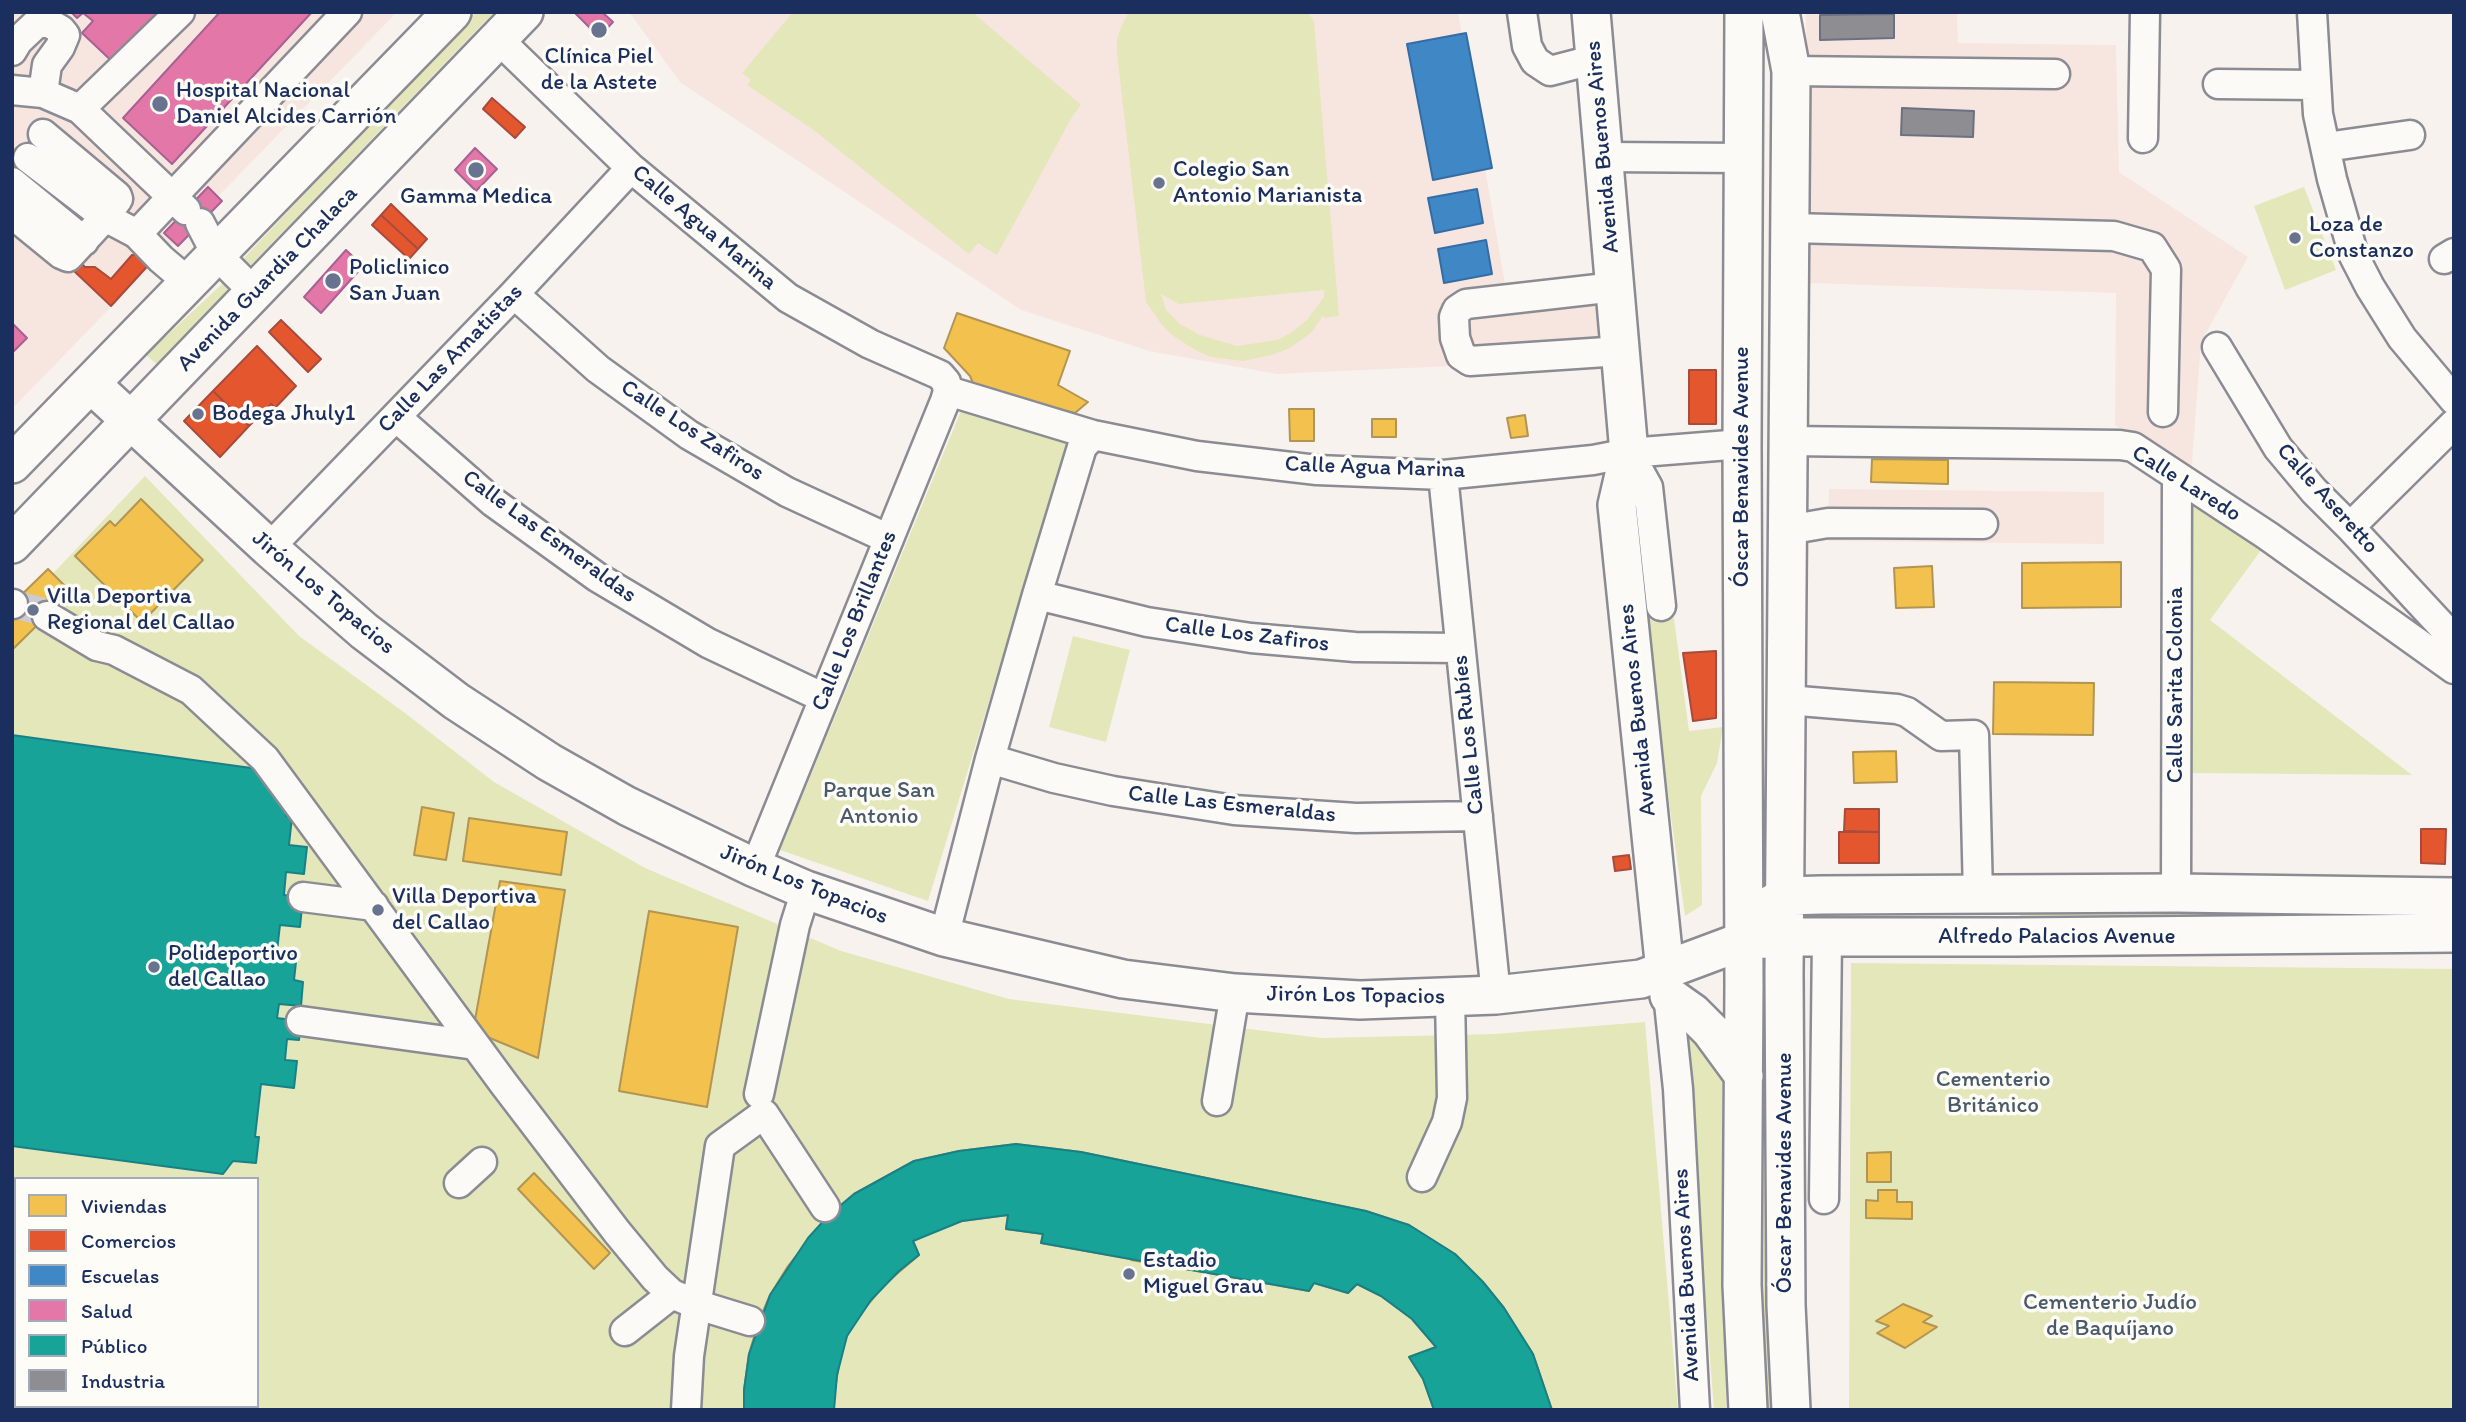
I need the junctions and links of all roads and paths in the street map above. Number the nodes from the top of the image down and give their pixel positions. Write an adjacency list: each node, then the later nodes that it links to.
1 (180, 12): 20 (street)
2 (347, 12): 32 (street)
3 (452, 12): 32 (main road)
4 (524, 12): 11 (main road, Avenida Guardia Chalaca)
5 (1522, 12): 13 (street)
6 (1591, 12): 13 (main road, Avenida Buenos Aires)
7 (1744, 12): 27 (main road, Óscar Benavides Avenue)
8 (1780, 12): 14 (main road, Óscar Benavides Avenue)
9 (2145, 12): 23 (street)
10 (2312, 12): 17 (street)
11 (498, 39): 28 (street, Calle Agua Marina); 39 (main road, Avenida Guardia Chalaca)
12 (12, 51): 19 (street)
13 (1596, 59): 26 (main road, Avenida Buenos Aires)
14 (1791, 71): 15 (street); 34 (main road, Óscar Benavides Avenue)
15 (2055, 74)
16 (2218, 84): 17 (street)
17 (2315, 85): 24 (street)
18 (12, 90): 19 (street)
19 (43, 93): 20 (street)
20 (80, 109): 32 (street)
21 (43, 134): 31 (street)
22 (2410, 135): 24 (street)
23 (2143, 138)
24 (2326, 147): 45 (street)
25 (28, 158): 31 (street)
26 (1605, 158): 27 (street); 38 (main road, Avenida Buenos Aires)
27 (1743, 158): 34 (main road); 36 (main road, Óscar Benavides Avenue)
28 (631, 168): 40 (street, Calle Las Amatistas); 43 (street, Calle Agua Marina)
29 (12, 182): 35 (street)
30 (12, 214): 35 (street)
31 (105, 217): 33 (street); 35 (street)
32 (193, 221): 33 (street); 37 (main road); 39 (street)
33 (137, 234): 37 (street)
34 (1790, 235): 36 (main road); 46 (street); 51 (main road, Óscar Benavides Avenue)
35 (84, 241)
36 (1743, 242): 52 (main road, Óscar Benavides Avenue)
37 (188, 282): 44 (main road)
38 (1615, 287): 42 (main road, Avenida Buenos Aires); 42 (street)
39 (255, 293): 48 (main road, Avenida Guardia Chalaca)
40 (514, 294): 47 (street, Calle Las Amatistas); 60 (street, Calle Los Zafiros)
41 (2217, 347): 58 (street, Calle Aseretto)
42 (1621, 351): 53 (main road, Avenida Buenos Aires)
43 (944, 383): 50 (street, Calle Agua Marina); 60 (street, Calle Los Brillantes)
44 (91, 384): 48 (main road, Jirón Los Topacios); 54 (main road)
45 (2454, 400)
46 (2163, 412)
47 (396, 417): 62 (street, Calle Las Amatistas); 69 (street, Calle Las Esmeraldas)
48 (130, 422): 61 (main road, Avenida Guardia Chalaca); 62 (main road, Jirón Los Topacios)
49 (2454, 424): 58 (street)
50 (1093, 435): 55 (street, Calle Agua Marina); 63 (street)
51 (1788, 441): 56 (street, Calle Laredo); 59 (main road, Óscar Benavides Avenue)
52 (1742, 444): 53 (street, Calle Agua Marina); 81 (main road, Óscar Benavides Avenue)
53 (1629, 453): 55 (street, Calle Agua Marina); 64 (street); 87 (main road, Avenida Buenos Aires)
54 (12, 464)
55 (1443, 475): 67 (street, Calle Los Rubíes)
56 (2176, 476): 68 (street, Calle Laredo); 75 (street, Calle Sarita Colonia)
57 (1983, 524): 59 (street)
58 (2350, 527): 66 (street, Calle Aseretto)
59 (1787, 530): 70 (main road, Óscar Benavides Avenue)
60 (889, 539): 69 (street, Calle Los Brillantes)
61 (12, 544)
62 (269, 548): 73 (main road, Jirón Los Topacios)
63 (1037, 595): 67 (street, Calle Los Zafiros); 71 (street)
64 (1661, 606)
65 (47, 616): 80 (street)
66 (2454, 639)
67 (1460, 649): 72 (street, Calle Los Rubíes)
68 (2454, 668)
69 (824, 698): 73 (street, Calle Los Brillantes)
70 (1787, 700): 76 (street); 77 (main road, Óscar Benavides Avenue)
71 (990, 760): 72 (street, Calle Las Esmeraldas); 83 (street)
72 (1478, 816): 89 (street, Calle Los Rubíes)
73 (755, 868): 74 (main road, Jirón Los Topacios)
74 (806, 890): 83 (main road, Jirón Los Topacios); 94 (street)
75 (2176, 893): 76 (main road, Alfredo Palacios Avenue); 79 (main road, Alfredo Palacios Avenue)
76 (1986, 894): 77 (main road, Alfredo Palacios Avenue); 86 (main road)
77 (1785, 896): 81 (main road); 84 (main road, Óscar Benavides Avenue)
78 (303, 897): 80 (street)
79 (2453, 897): 82 (main road)
80 (373, 906): 92 (street)
81 (1744, 931): 84 (main road, Alfredo Palacios Avenue); 87 (main road, Alfredo Palacios Avenue); 93 (main road, Óscar Benavides Avenue)
82 (2453, 933): 86 (main road, Alfredo Palacios Avenue)
83 (944, 937): 88 (main road, Jirón Los Topacios)
84 (1785, 937): 85 (main road, Alfredo Palacios Avenue); 108 (main road, Óscar Benavides Avenue)
85 (1827, 937): 86 (main road, Alfredo Palacios Avenue); 99 (street)
86 (1993, 938)
87 (1667, 984): 89 (main road, Jirón Los Topacios); 93 (main road); 106 (street, Avenida Buenos Aires)
88 (1235, 993): 90 (main road, Jirón Los Topacios); 95 (street)
89 (1496, 995): 90 (main road, Jirón Los Topacios)
90 (1450, 998): 97 (street)
91 (301, 1021): 92 (street)
92 (475, 1045): 101 (street)
93 (1744, 1076): 107 (main road, Óscar Benavides Avenue)
94 (759, 1094)
95 (1217, 1101)
96 (482, 1162): 98 (street)
97 (1422, 1177)
98 (458, 1183)
99 (1824, 1199)
100 (825, 1207): 102 (street)
101 (672, 1294): 102 (street); 104 (street)
102 (698, 1305): 103 (street); 105 (street)
103 (750, 1321)
104 (625, 1331)
105 (685, 1410)
106 (1695, 1410)
107 (1748, 1410)
108 (1791, 1410)

